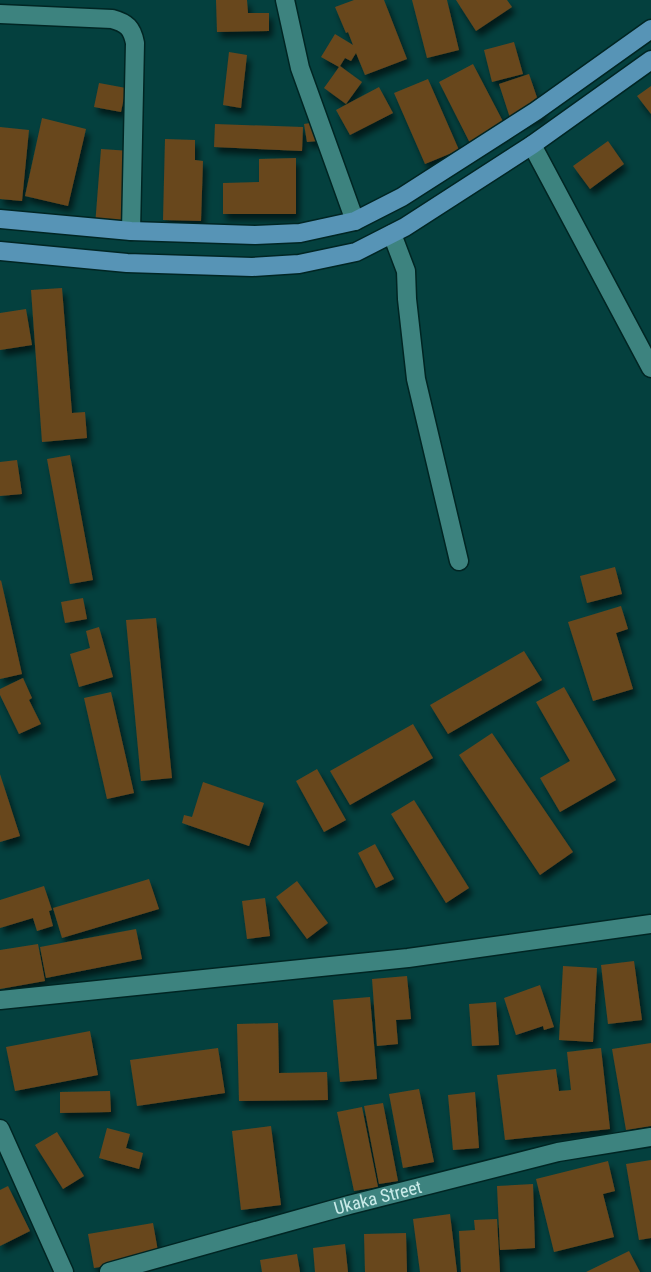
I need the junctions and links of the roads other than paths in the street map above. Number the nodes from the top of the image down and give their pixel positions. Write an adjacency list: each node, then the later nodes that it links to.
1 (285, 0): 7 (street)
2 (0, 15): 8 (street)
3 (651, 28): 7 (main road)
4 (651, 60): 5 (main road)
5 (532, 145): 9 (main road); 11 (street)
6 (0, 219): 8 (main road)
7 (356, 221): 8 (main road)
8 (131, 231)
9 (392, 234): 10 (main road); 12 (street)
10 (0, 252)
11 (651, 368)
12 (459, 561)
13 (651, 924): 14 (street)
14 (0, 1000)
15 (0, 1128): 17 (street)
16 (651, 1137): 18 (street, Ukaka Street)
17 (60, 1271)
18 (109, 1272)

